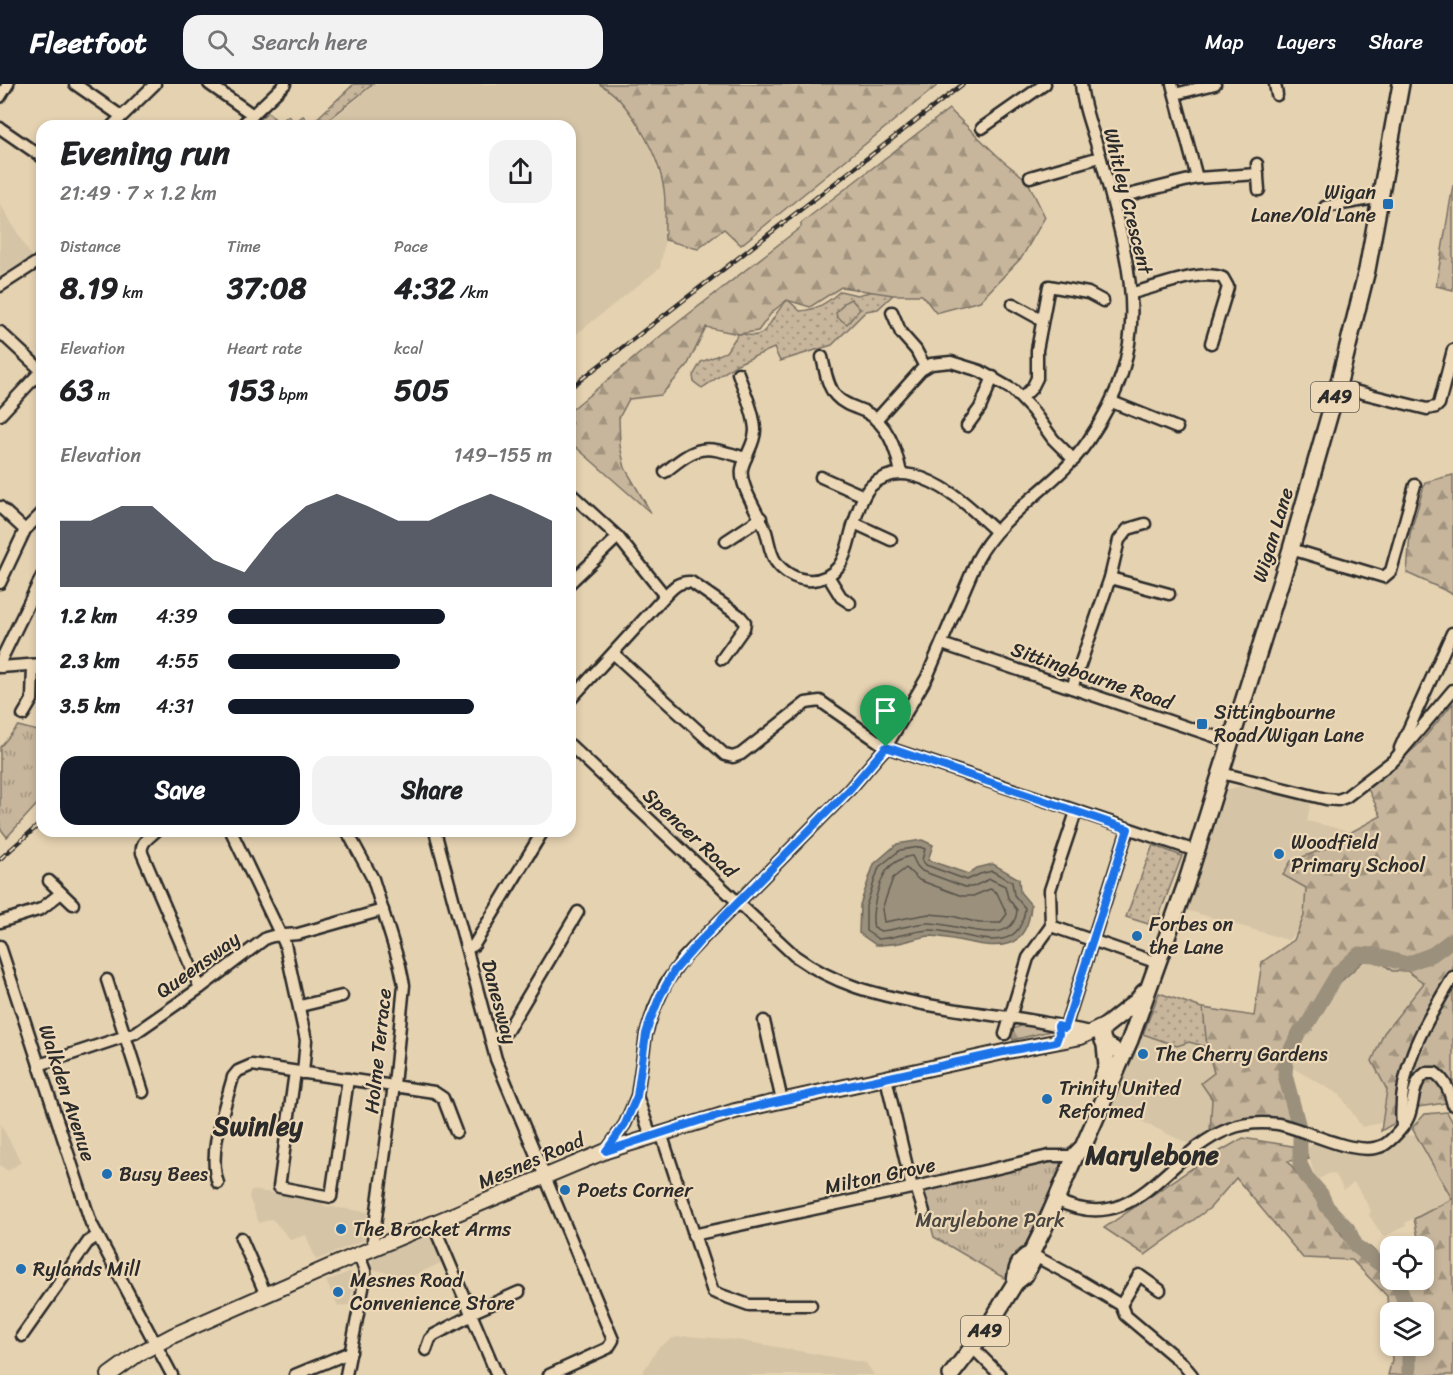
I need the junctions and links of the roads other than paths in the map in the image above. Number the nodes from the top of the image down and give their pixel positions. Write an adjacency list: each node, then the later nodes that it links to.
1 (8, 84): 11 (street)
2 (75, 84): 13 (street)
3 (155, 84): 13 (street)
4 (209, 84): 12 (street)
5 (285, 84): 12 (street)
6 (1045, 84): 17 (street)
7 (1081, 84): 19 (street, Whitley Crescent)
8 (1215, 84): 10 (street)
9 (1401, 84): 23 (highway, Wigan Lane / A49)
10 (1174, 89): 20 (street)
11 (0, 97)
12 (253, 115): 15 (street)
13 (121, 116): 14 (street)
14 (117, 120)
15 (248, 120)
16 (0, 128): 18 (street)
17 (982, 128)
18 (36, 153)
19 (1100, 158): 21 (street); 24 (street, Whitley Crescent)
20 (1197, 178): 22 (street); 24 (street)
21 (1042, 186)
22 (1259, 190)
23 (1381, 197): 25 (street); 42 (highway, Wigan Lane / A49)
24 (1112, 199): 28 (street, Whitley Crescent)
25 (1325, 207)
26 (36, 263): 27 (street)
27 (0, 286)
28 (1132, 293): 34 (street); 44 (street, Whitley Crescent)
29 (1103, 301): 32 (street)
30 (1013, 304): 32 (street)
31 (891, 311): 38 (street)
32 (1042, 320): 43 (street)
33 (0, 332): 37 (street)
34 (1211, 343)
35 (1453, 350): 42 (street)
36 (822, 357): 46 (street)
37 (36, 365)
38 (925, 367): 41 (street); 46 (street)
39 (738, 373): 49 (street)
40 (36, 377): 45 (street)
41 (993, 377): 43 (street); 48 (street)
42 (1338, 387): 67 (highway, Wigan Lane / A49)
43 (1022, 398): 50 (street)
44 (1112, 402): 47 (street); 50 (street, Whitley Crescent)
45 (0, 416)
46 (876, 420): 52 (street)
47 (1171, 422)
48 (966, 431)
49 (746, 458): 51 (street); 59 (street)
50 (1074, 460): 63 (street, Whitley Crescent)
51 (669, 465)
52 (901, 473): 55 (street); 63 (street)
53 (821, 477): 55 (street)
54 (1415, 485): 67 (street)
55 (864, 496): 60 (street)
56 (576, 498): 64 (street)
57 (0, 507): 62 (street)
58 (36, 519): 62 (street)
59 (761, 519): 65 (street); 68 (street)
60 (854, 523): 66 (street); 68 (street)
61 (1145, 524): 70 (street)
62 (25, 530): 71 (street)
63 (996, 531): 77 (street, Whitley Crescent)
64 (618, 537): 69 (street); 74 (street)
65 (726, 541)
66 (892, 541)
67 (1291, 549): 87 (highway, Wigan Lane / A49)
68 (828, 576): 75 (street)
69 (576, 577)
70 (1110, 578): 73 (street); 83 (street)
71 (0, 583)
72 (36, 588): 81 (street)
73 (1169, 594)
74 (665, 596): 78 (street); 79 (street)
75 (852, 606)
76 (1452, 633): 90 (street)
77 (942, 645): 83 (street, Sittingbourne Road); 88 (street, Whitley Crescent)
78 (614, 654): 85 (street); 88 (street)
79 (722, 659)
80 (36, 665): 81 (street)
81 (0, 666)
82 (36, 672): 86 (street)
83 (1072, 688): 87 (street, Sittingbourne Road)
84 (1453, 690): 90 (street)
85 (576, 694)
86 (23, 715)
87 (1231, 742): 91 (highway, Wigan Lane / A49)
88 (886, 747): 92 (street); 102 (street, Whitley Crescent)
89 (576, 752): 102 (street, Spencer Road)
90 (1398, 754): 91 (street)
91 (1221, 773): 99 (highway, Wigan Lane / A49)
92 (1076, 812): 93 (street); 107 (street)
93 (1128, 829): 99 (street); 109 (street)
94 (149, 837): 115 (street)
95 (234, 837): 108 (street)
96 (350, 837): 104 (street, Holme Terrace)
97 (437, 837): 111 (street, Danesway)
98 (539, 837): 111 (street)
99 (1196, 851): 112 (highway, Wigan Lane / A49)
100 (49, 881): 101 (street)
101 (61, 893): 103 (street); 106 (street)
102 (739, 903): 119 (street, Spencer Road); 138 (street, Whitley Crescent)
103 (74, 904)
104 (383, 910): 108 (street, Queensway); 136 (street, Holme Terrace)
105 (578, 912): 127 (street)
106 (0, 922)
107 (1051, 926): 109 (street); 120 (street)
108 (283, 936): 115 (street, Queensway); 118 (street)
109 (1092, 940): 112 (street); 123 (street)
110 (0, 946): 132 (street, Walkden Avenue)
111 (467, 949): 127 (street, Danesway)
112 (1158, 963): 116 (highway, Wigan Lane / A49)
113 (1453, 977): 141 (street)
114 (107, 980): 126 (street)
115 (200, 988): 126 (street, Queensway)
116 (1148, 988): 122 (highway, Wigan Lane / A49); 128 (highway, Wigan Lane / A49)
117 (342, 996): 118 (street)
118 (300, 1006): 133 (street)
119 (986, 1016): 120 (street, Spencer Road); 124 (street)
120 (1010, 1017): 123 (street, Spencer Road); 124 (street)
121 (764, 1021): 139 (street)
122 (1108, 1023): 125 (main road, Mesnes Road); 128 (highway); 130 (highway, A49)
123 (1061, 1027): 125 (street, Spencer Road); 129 (street)
124 (1005, 1034): 131 (street)
125 (1085, 1034): 129 (main road, Mesnes Road); 130 (main road, Mesnes Road)
126 (125, 1037): 132 (street, Queensway); 137 (street)
127 (491, 1040): 146 (street, Danesway)
128 (1129, 1040): 130 (highway); 145 (highway, Wigan Lane / A49)
129 (1056, 1042): 131 (main road, Mesnes Road)
130 (1105, 1044): 145 (highway, Wigan Lane / A49)
131 (1008, 1051): 134 (main road, Mesnes Road)
132 (39, 1065): 153 (street, Walkden Avenue)
133 (299, 1072): 135 (street); 135 (street); 147 (street)
134 (886, 1078): 139 (main road, Mesnes Road); 148 (street)
135 (348, 1079): 136 (street)
136 (394, 1085): 142 (street); 155 (street, Holme Terrace)
137 (143, 1092)
138 (637, 1096): 143 (street, Whitley Crescent); 144 (street, Whitley Crescent)
139 (782, 1101): 143 (main road, Mesnes Road)
140 (1453, 1105): 141 (street)
141 (1402, 1127): 149 (street)
142 (456, 1132)
143 (656, 1134): 144 (main road, Mesnes Road); 152 (street, Whitley Crescent)
144 (606, 1151): 146 (main road, Mesnes Road)
145 (1075, 1155): 148 (street, Milton Grove); 149 (highway, Wigan Lane / A49)
146 (546, 1176): 151 (main road, Mesnes Road); 174 (street, Danesway)
147 (218, 1183)
148 (914, 1187): 150 (street); 152 (street, Milton Grove)
149 (1056, 1200): 156 (highway, Wigan Lane / A49)
150 (924, 1212)
151 (433, 1224): 155 (main road, Mesnes Road); 163 (street)
152 (693, 1235): 161 (street, Whitley Crescent)
153 (97, 1236): 164 (street); 165 (street, Walkden Avenue)
154 (241, 1238): 160 (street)
155 (375, 1248): 157 (main road, Mesnes Road)
156 (1031, 1254): 162 (street); 166 (highway, Wigan Lane / A49)
157 (359, 1255): 160 (main road, Mesnes Road); 168 (street)
158 (1160, 1290): 162 (street)
159 (519, 1292): 163 (street)
160 (266, 1295): 165 (main road, Mesnes Road)
161 (811, 1305)
162 (1121, 1305): 177 (street)
163 (472, 1314): 167 (street); 173 (street)
164 (22, 1336)
165 (156, 1344): 169 (main road, Mesnes Road); 170 (street, Walkden Avenue)
166 (973, 1348): 175 (highway, Wigan Lane / A49); 176 (street)
167 (426, 1350)
168 (351, 1352): 171 (street); 172 (street)
169 (109, 1375)
170 (172, 1375)
171 (295, 1375)
172 (346, 1375)
173 (498, 1375)
174 (549, 1375)
175 (951, 1375)
176 (1000, 1375)
177 (1192, 1375)

